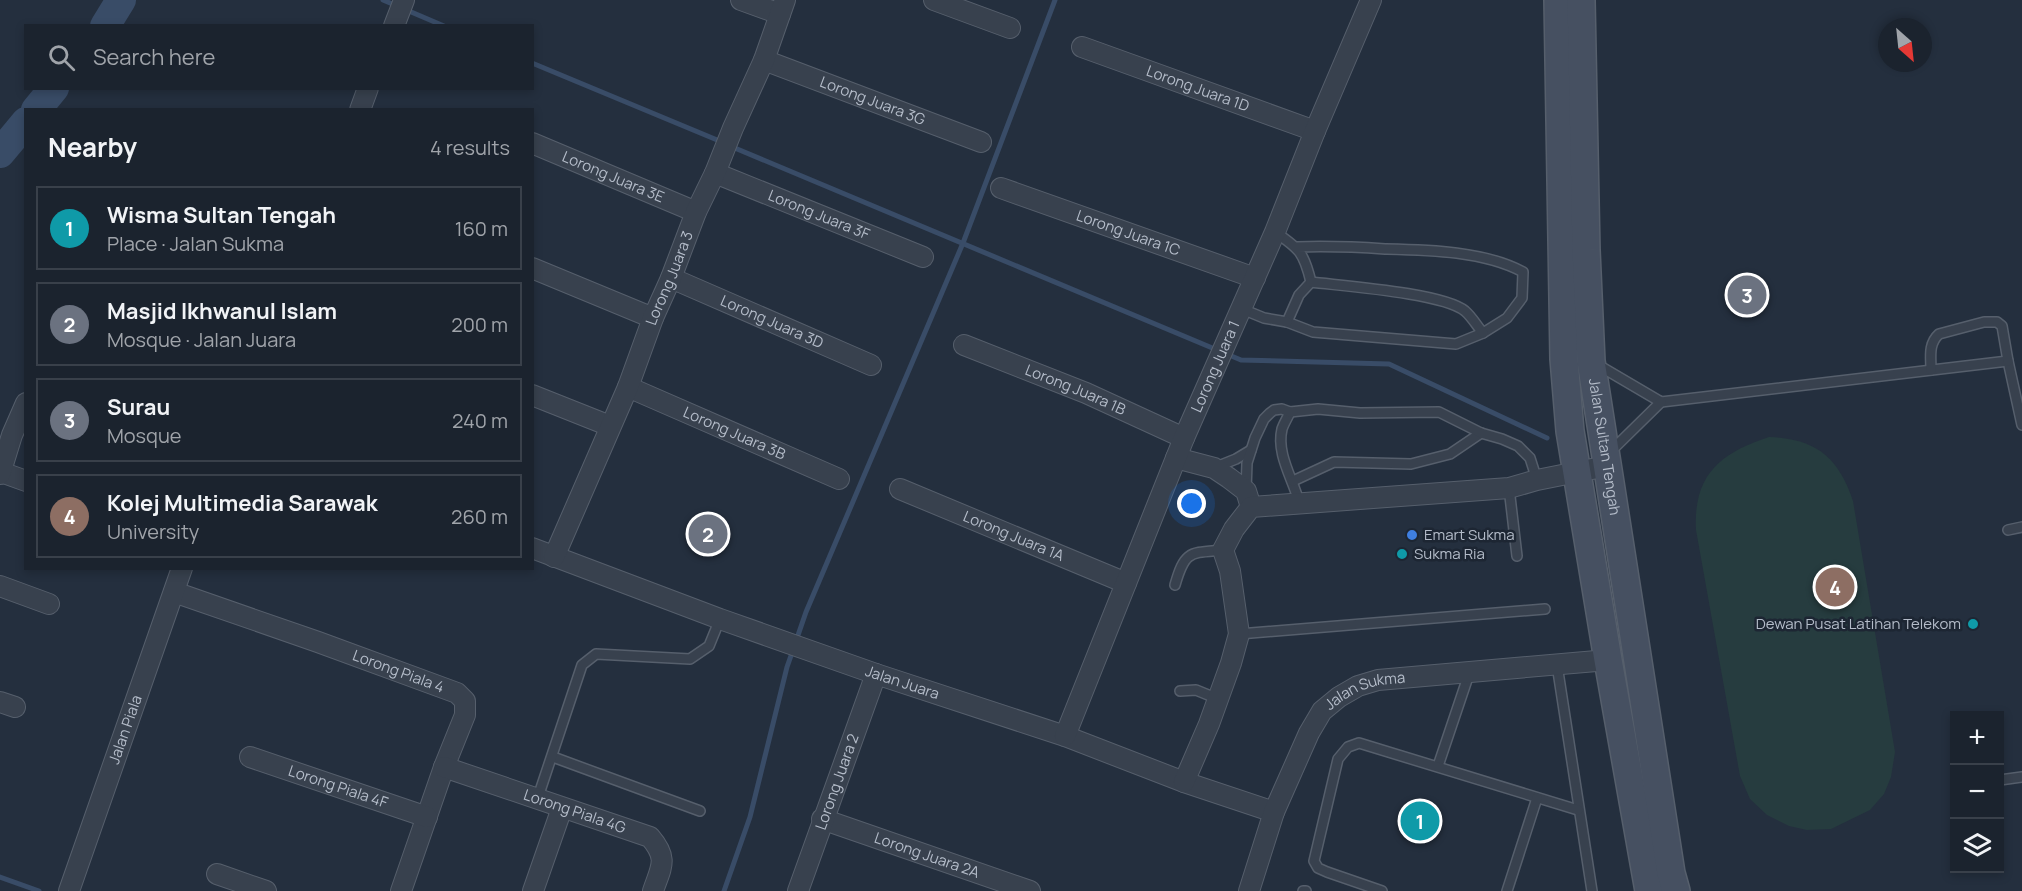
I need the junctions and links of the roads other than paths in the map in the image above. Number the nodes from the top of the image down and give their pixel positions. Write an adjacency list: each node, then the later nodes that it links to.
1 (404, 0): 8 (street)
2 (741, 0): 7 (street)
3 (934, 0): 9 (street)
4 (1371, 0): 14 (street, Lorong Juara 1)
5 (1558, 0): 50 (main road, Jalan Sultan Tengah)
6 (1581, 0): 33 (main road, Jalan Sultan Tengah)
7 (783, 7): 11 (street, Lorong Juara 3)
8 (395, 24)
9 (1010, 28)
10 (1082, 46): 14 (street, Lorong Juara 1D)
11 (764, 60): 15 (street, Lorong Juara 3G); 17 (street, Lorong Juara 3)
12 (367, 90): 13 (street)
13 (361, 108)
14 (1315, 131): 20 (street, Lorong Juara 1)
15 (981, 142)
16 (534, 144): 19 (street, Lorong Juara 3E)
17 (718, 164): 19 (street, Lorong Juara 3); 22 (street, Lorong Juara 3F)
18 (1001, 188): 25 (street, Lorong Juara 1C)
19 (696, 212): 24 (street, Lorong Juara 3)
20 (1275, 232): 21 (lane); 25 (street, Lorong Juara 1)
21 (1297, 247): 26 (lane); 30 (lane)
22 (923, 257)
23 (534, 269): 28 (street)
24 (671, 278): 28 (street, Lorong Juara 3); 34 (street, Lorong Juara 3D)
25 (1255, 278): 27 (street, Lorong Juara 1)
26 (1311, 282): 29 (lane); 30 (lane)
27 (1242, 309): 29 (lane); 45 (street, Lorong Juara 1)
28 (653, 318): 36 (street, Lorong Juara 3)
29 (1287, 322): 30 (lane)
30 (1483, 333)
31 (964, 345): 45 (street, Lorong Juara 1B)
32 (2008, 360): 35 (lane); 35 (lane); 41 (lane)
33 (1591, 361): 38 (lane); 48 (main road, Jalan Sultan Tengah)
34 (871, 365)
35 (1931, 370): 38 (lane)
36 (628, 387): 42 (street, Lorong Juara 3); 52 (street, Lorong Juara 3B)
37 (534, 396): 42 (street)
38 (1661, 402): 48 (lane)
39 (24, 406): 43 (street)
40 (1290, 412): 44 (lane); 46 (lane); 55 (lane)
41 (2022, 425)
42 (610, 426): 65 (street, Lorong Juara 3)
43 (6, 433): 51 (street)
44 (1481, 433): 54 (lane); 55 (lane)
45 (1185, 438): 47 (street, Lorong Juara 1)
46 (1251, 450): 49 (lane); 58 (lane)
47 (1176, 458): 49 (street); 67 (street, Lorong Juara 1)
48 (1607, 461): 50 (street); 110 (main road, Jalan Sultan Tengah)
49 (1214, 468): 58 (street)
50 (1578, 472): 54 (street); 75 (main road, Jalan Sultan Tengah)
51 (0, 473): 53 (street)
52 (839, 479)
53 (24, 480)
54 (1537, 480): 56 (street)
55 (1293, 481): 59 (lane)
56 (1509, 488): 59 (street); 64 (lane)
57 (900, 489): 67 (street, Lorong Juara 1A)
58 (1249, 499): 59 (street); 63 (street)
59 (1299, 502)
60 (2022, 527): 61 (lane)
61 (2008, 530)
62 (534, 549): 65 (street, Jalan Juara)
63 (1223, 550): 68 (lane); 74 (street)
64 (1517, 556)
65 (554, 557): 73 (street, Jalan Juara)
66 (181, 570): 70 (street, Jalan Piala)
67 (1126, 583): 81 (street, Lorong Juara 1)
68 (1176, 585)
69 (0, 586): 71 (street)
70 (174, 592): 85 (street, Lorong Piala 4); 98 (street, Jalan Piala)
71 (49, 604)
72 (1545, 609): 74 (lane)
73 (720, 619): 78 (street, Jalan Juara); 83 (lane)
74 (1239, 634): 80 (street)
75 (1608, 660): 76 (street, Jalan Sukma); 109 (main road, Jalan Sultan Tengah)
76 (1557, 665): 77 (street, Jalan Sukma); 92 (lane)
77 (1470, 671): 84 (lane); 94 (street, Jalan Sukma)
78 (876, 674): 81 (street, Jalan Juara); 96 (street, Lorong Juara 2)
79 (1180, 691): 80 (lane)
80 (1218, 699): 88 (street)
81 (1065, 736): 88 (street, Jalan Juara)
82 (250, 757): 95 (street, Lorong Piala 4F)
83 (553, 757): 90 (lane); 93 (lane)
84 (1438, 766): 89 (lane); 106 (lane)
85 (444, 767): 90 (street, Lorong Piala 4G); 95 (street, Lorong Piala 4)
86 (2022, 777): 87 (lane)
87 (2004, 779)
88 (1184, 782): 94 (street, Jalan Juara)
89 (1537, 798): 92 (lane); 107 (lane)
90 (537, 800): 91 (street, Lorong Piala 4G)
91 (562, 808): 101 (street); 102 (street, Lorong Piala 4G)
92 (1578, 810): 108 (lane)
93 (700, 811)
94 (1274, 812): 105 (street, Jalan Sukma)
95 (427, 818): 100 (street, Lorong Piala 4)
96 (822, 819): 103 (street, Lorong Juara 2); 104 (street, Lorong Juara 2A)
97 (217, 874): 99 (street)
98 (70, 890)
99 (266, 891)
100 (401, 891)
101 (533, 891)
102 (653, 891)
103 (798, 891)
104 (1030, 891)
105 (1249, 891)
106 (1382, 891)
107 (1507, 891)
108 (1592, 891)
109 (1649, 891)
110 (1676, 891)

